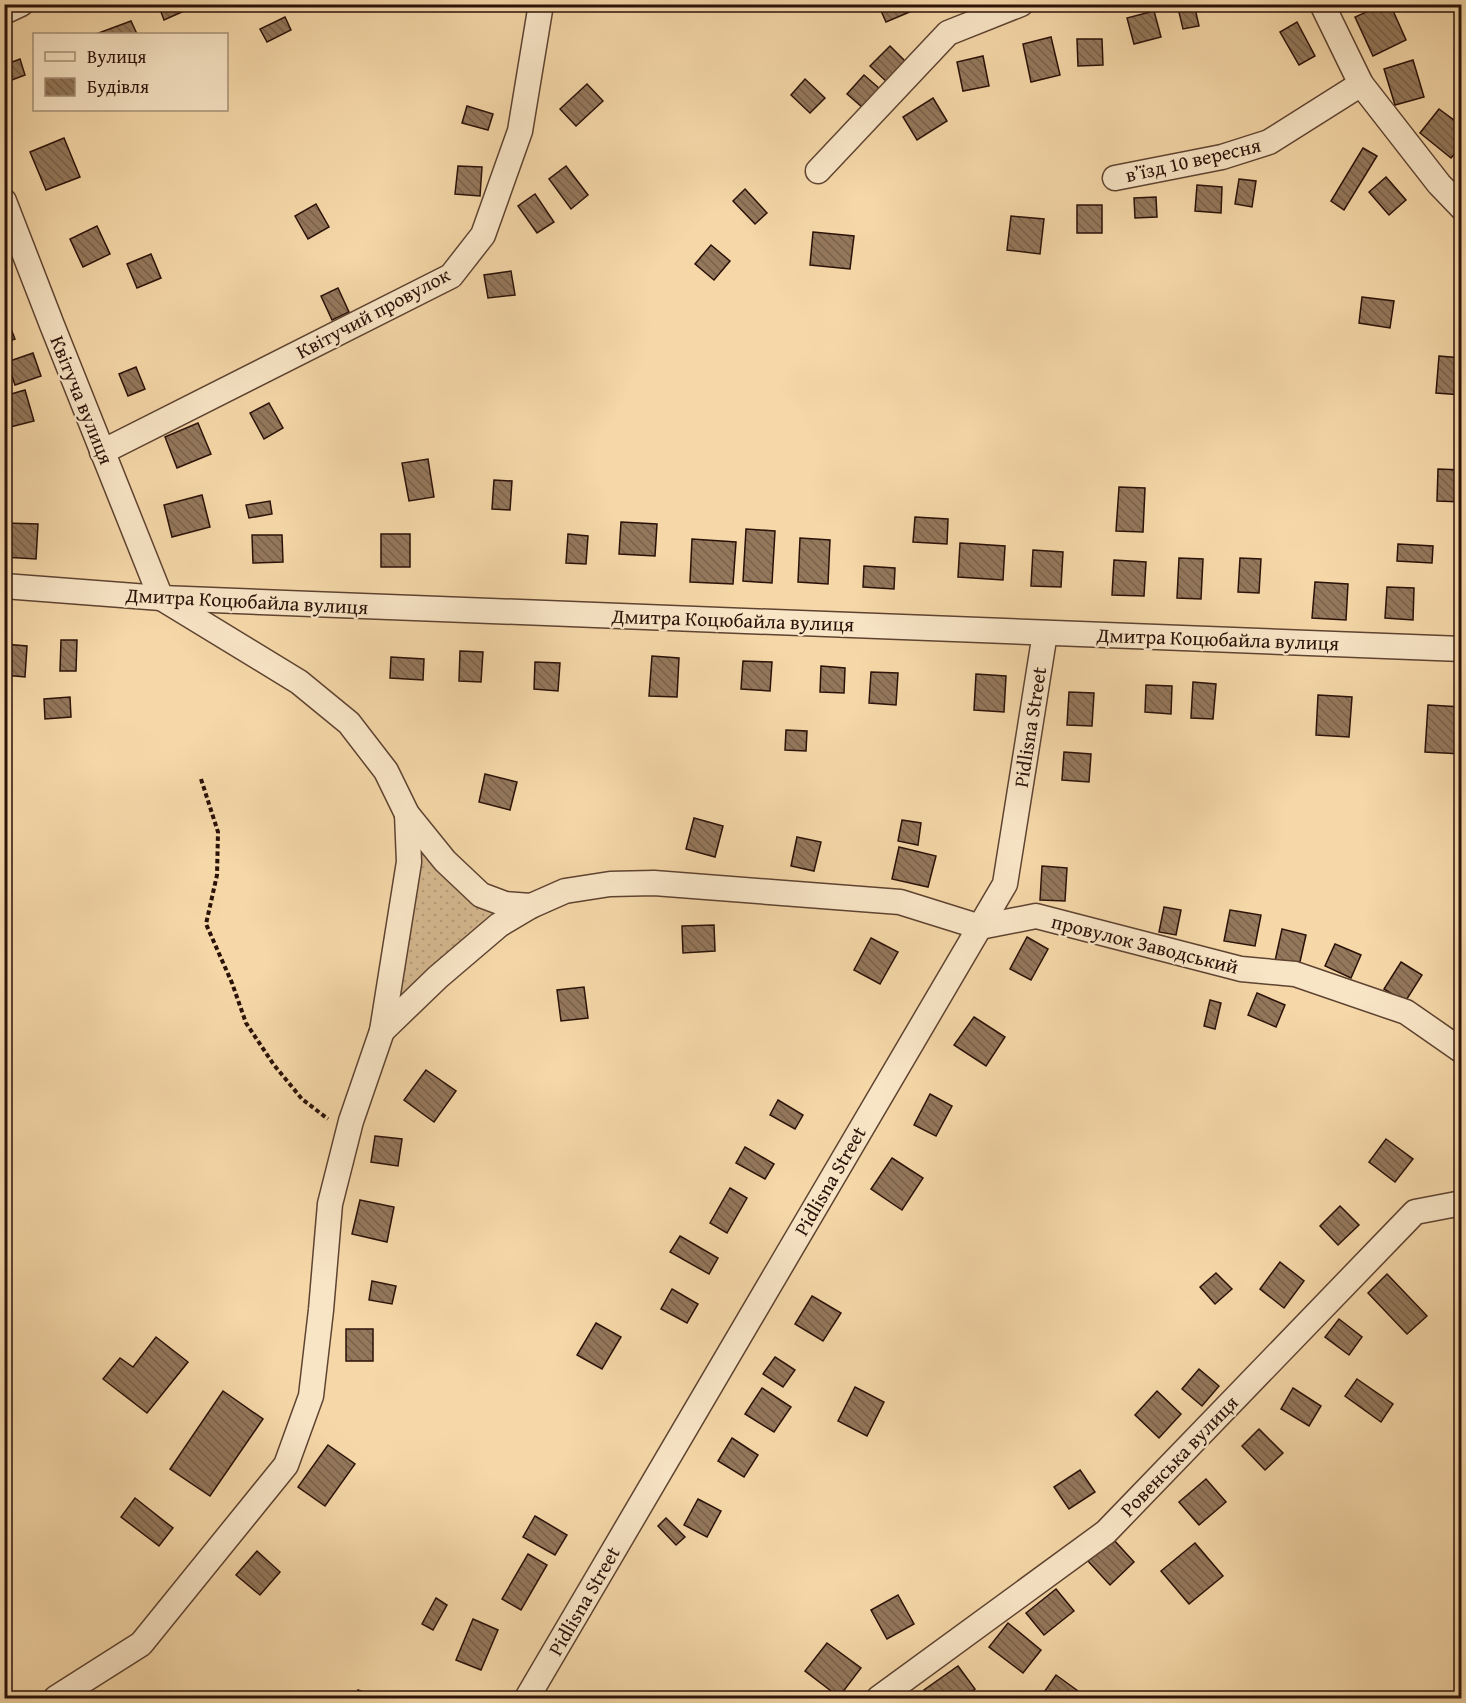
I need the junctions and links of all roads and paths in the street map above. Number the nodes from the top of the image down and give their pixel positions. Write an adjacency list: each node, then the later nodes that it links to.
1 (21, 4): 5 (street)
2 (541, 4): 11 (street, Квітучий провулок)
3 (1021, 4): 7 (street)
4 (1322, 4): 6 (street)
5 (4, 12)
6 (1361, 84): 8 (street, в’їзд 10 вересня); 10 (street)
7 (818, 171)
8 (1115, 178)
9 (4, 201): 11 (street, Квітуча вулиця)
10 (1461, 208)
11 (102, 452): 13 (street, Квітуча вулиця)
12 (4, 586): 13 (street, Дмитра Коцюбайла вулиця)
13 (161, 598): 14 (street, Дмитра Коцюбайла вулиця); 17 (street)
14 (1045, 633): 15 (street, Дмитра Коцюбайла вулиця); 19 (street, Pidlisna Street)
15 (1461, 649)
16 (201, 779): 22 (path)
17 (407, 814): 18 (street); 20 (street)
18 (531, 906): 19 (street, провулок Заводський); 20 (street, провулок Заводський)
19 (980, 927): 21 (street, провулок Заводський); 25 (street, Pidlisna Street)
20 (382, 1031): 22 (street)
21 (1461, 1052)
22 (347, 1135): 24 (street)
23 (1461, 1203): 26 (street, Ровенська вулиця)
24 (56, 1698)
25 (527, 1698)
26 (879, 1698)

